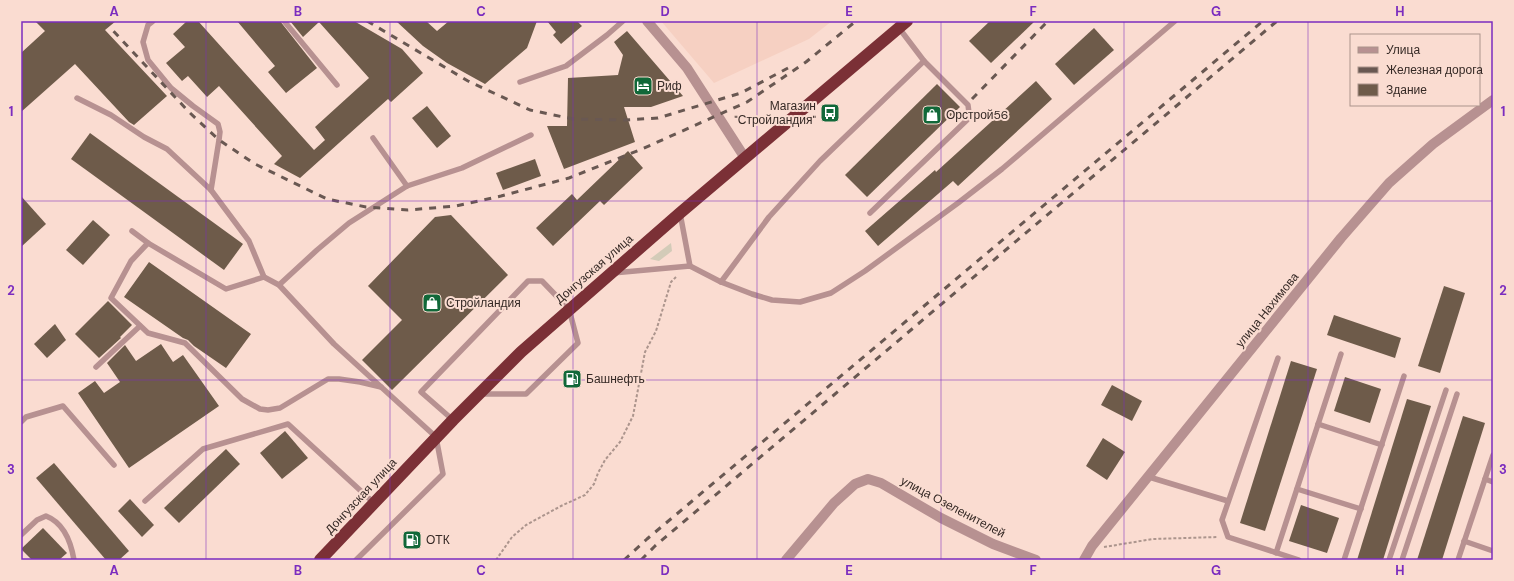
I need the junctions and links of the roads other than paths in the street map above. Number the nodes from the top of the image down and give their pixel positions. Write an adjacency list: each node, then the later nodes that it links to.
1 (153, 21): 16 (lane)
2 (284, 21): 9 (lane)
3 (623, 21): 8 (lane)
4 (647, 21): 14 (street)
5 (1175, 21): 24 (lane)
6 (903, 24): 7 (lane); 14 (highway, Донгузская улица)
7 (924, 61): 18 (lane); 24 (lane)
8 (520, 82)
9 (337, 86)
10 (77, 98): 16 (lane)
11 (1493, 100): 43 (street, улица Нахимова)
12 (531, 135): 15 (lane)
13 (373, 138): 15 (lane)
14 (745, 158): 17 (highway, Донгузская улица)
15 (407, 186): 25 (lane)
16 (211, 190): 23 (lane)
17 (680, 213): 21 (lane); 22 (highway, Донгузская улица)
18 (870, 213)
19 (132, 231): 20 (lane)
20 (148, 243): 23 (lane); 27 (lane)
21 (690, 266): 22 (lane); 24 (lane)
22 (610, 274): 26 (highway, Донгузская улица)
23 (264, 277): 25 (lane)
24 (721, 282)
25 (279, 285): 32 (lane)
26 (569, 309): 34 (highway, Донгузская улица); 34 (lane); 36 (lane)
27 (140, 326): 30 (lane); 32 (lane)
28 (1340, 354): 38 (lane)
29 (1278, 358): 48 (lane)
30 (96, 367)
31 (1404, 376): 40 (lane)
32 (384, 388): 39 (lane)
33 (1446, 390): 63 (lane)
34 (478, 394): 36 (highway, Донгузская улица)
35 (1457, 394): 64 (lane)
36 (453, 420): 39 (highway, Донгузская улица)
37 (21, 422): 42 (lane)
38 (1318, 424): 40 (lane); 46 (lane)
39 (436, 437): 49 (highway, Донгузская улица); 57 (lane)
40 (1382, 445): 50 (lane)
41 (1493, 455): 44 (lane)
42 (114, 465)
43 (1149, 477): 48 (lane); 60 (street, улица Нахимова)
44 (1485, 480): 45 (lane); 52 (lane)
45 (1493, 482)
46 (1297, 488): 50 (lane); 54 (lane)
47 (145, 501): 49 (lane)
48 (1228, 501): 54 (lane)
49 (374, 503): 56 (highway, Донгузская улица)
50 (1361, 509): 62 (lane)
51 (21, 535): 55 (lane)
52 (1464, 541): 53 (lane); 65 (lane)
53 (1493, 551)
54 (1276, 553): 61 (lane)
55 (74, 560)
56 (320, 560)
57 (356, 560)
58 (786, 560): 59 (street, улица Озеленителей)
59 (1036, 560)
60 (1084, 560)
61 (1299, 560)
62 (1344, 560)
63 (1389, 560)
64 (1402, 560)
65 (1458, 560)

